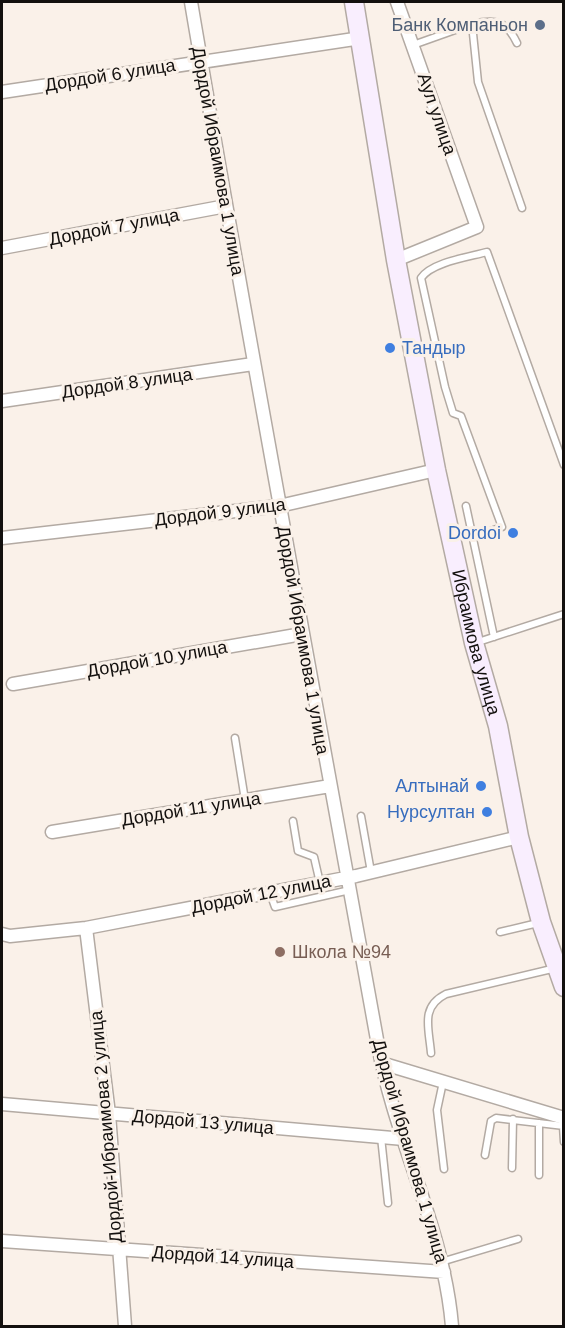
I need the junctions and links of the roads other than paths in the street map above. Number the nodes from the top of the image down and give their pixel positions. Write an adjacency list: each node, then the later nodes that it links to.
1 (191, 2): 8 (street, Дордой Ибраимова 1 улица)
2 (354, 2): 5 (main road, Ибраимова улица)
3 (397, 2): 7 (street, Аул улица)
4 (472, 24): 6 (lane); 7 (lane); 11 (lane)
5 (361, 38): 8 (street, Дордой 6 улица); 13 (main road, Ибраимова улица)
6 (517, 43)
7 (412, 45): 13 (street, Аул улица)
8 (201, 61): 9 (street, Дордой 6 улица); 10 (street, Дордой Ибраимова 1 улица)
9 (2, 92)
10 (226, 206): 12 (street, Дордой 7 улица); 14 (street, Дордой Ибраимова 1 улица)
11 (522, 208)
12 (2, 248)
13 (396, 260): 17 (main road, Ибраимова улица)
14 (254, 364): 15 (street, Дордой 8 улица); 18 (street, Дордой Ибраимова 1 улица)
15 (2, 401)
16 (564, 465): 21 (lane)
17 (436, 470): 18 (street, Дордой 9 улица); 25 (main road, Ибраимова улица)
18 (279, 506): 20 (street, Дордой 9 улица); 23 (street, Дордой Ибраимова 1 улица)
19 (466, 506): 21 (lane)
20 (2, 538)
21 (472, 538): 24 (lane)
22 (564, 614): 24 (lane)
23 (302, 634): 26 (street, Дордой 10 улица); 28 (street, Дордой Ибраимова 1 улица)
24 (494, 637): 25 (lane)
25 (474, 643): 33 (main road, Ибраимова улица)
26 (13, 684)
27 (235, 738): 29 (lane)
28 (330, 786): 29 (street, Дордой 11 улица); 36 (street, Дордой Ибраимова 1 улица)
29 (245, 800): 32 (street, Дордой 11 улица)
30 (361, 816): 34 (lane)
31 (293, 821): 35 (lane)
32 (52, 832)
33 (519, 837): 34 (street, Дордой 12 улица); 38 (main road, Ибраимова улица)
34 (371, 872): 36 (street, Дордой 12 улица)
35 (320, 883): 36 (street, Дордой 12 улица); 37 (street, Дордой 12 улица)
36 (349, 883): 37 (lane); 45 (street, Дордой Ибраимова 1 улица)
37 (269, 892): 39 (street, Дордой 12 улица)
38 (541, 922): 40 (lane); 42 (main road, Ибраимова улица)
39 (86, 928): 41 (street, Дордой 12 улица); 48 (street, Дордой-Ибраимова 2 улица)
40 (500, 932)
41 (2, 934)
42 (555, 956): 43 (main road, Ибраимова улица); 44 (lane)
43 (564, 987)
44 (431, 1053)
45 (381, 1063): 46 (street); 53 (street, Дордой Ибраимова 1 улица)
46 (443, 1082): 51 (street); 57 (lane)
47 (2, 1104): 48 (street, Дордой 13 улица)
48 (109, 1114): 52 (street, Дордой 13 улица); 62 (street, Дордой-Ибраимова 2 улица)
49 (513, 1119): 50 (lane); 55 (lane); 56 (lane)
50 (539, 1123): 51 (lane); 58 (lane)
51 (563, 1123): 54 (lane)
52 (381, 1137): 53 (street, Дордой 13 улица); 59 (lane)
53 (404, 1139): 63 (street, Дордой Ибраимова 1 улица)
54 (564, 1142)
55 (484, 1155)
56 (512, 1168)
57 (444, 1169)
58 (539, 1175)
59 (388, 1203)
60 (518, 1239): 63 (lane)
61 (2, 1241): 62 (street, Дордой 14 улица)
62 (118, 1250): 63 (street, Дордой 14 улица); 64 (street, Дордой-Ибраимова 2 улица)
63 (443, 1267): 65 (street, Дордой Ибраимова 1 улица)
64 (125, 1326)
65 (452, 1326)

